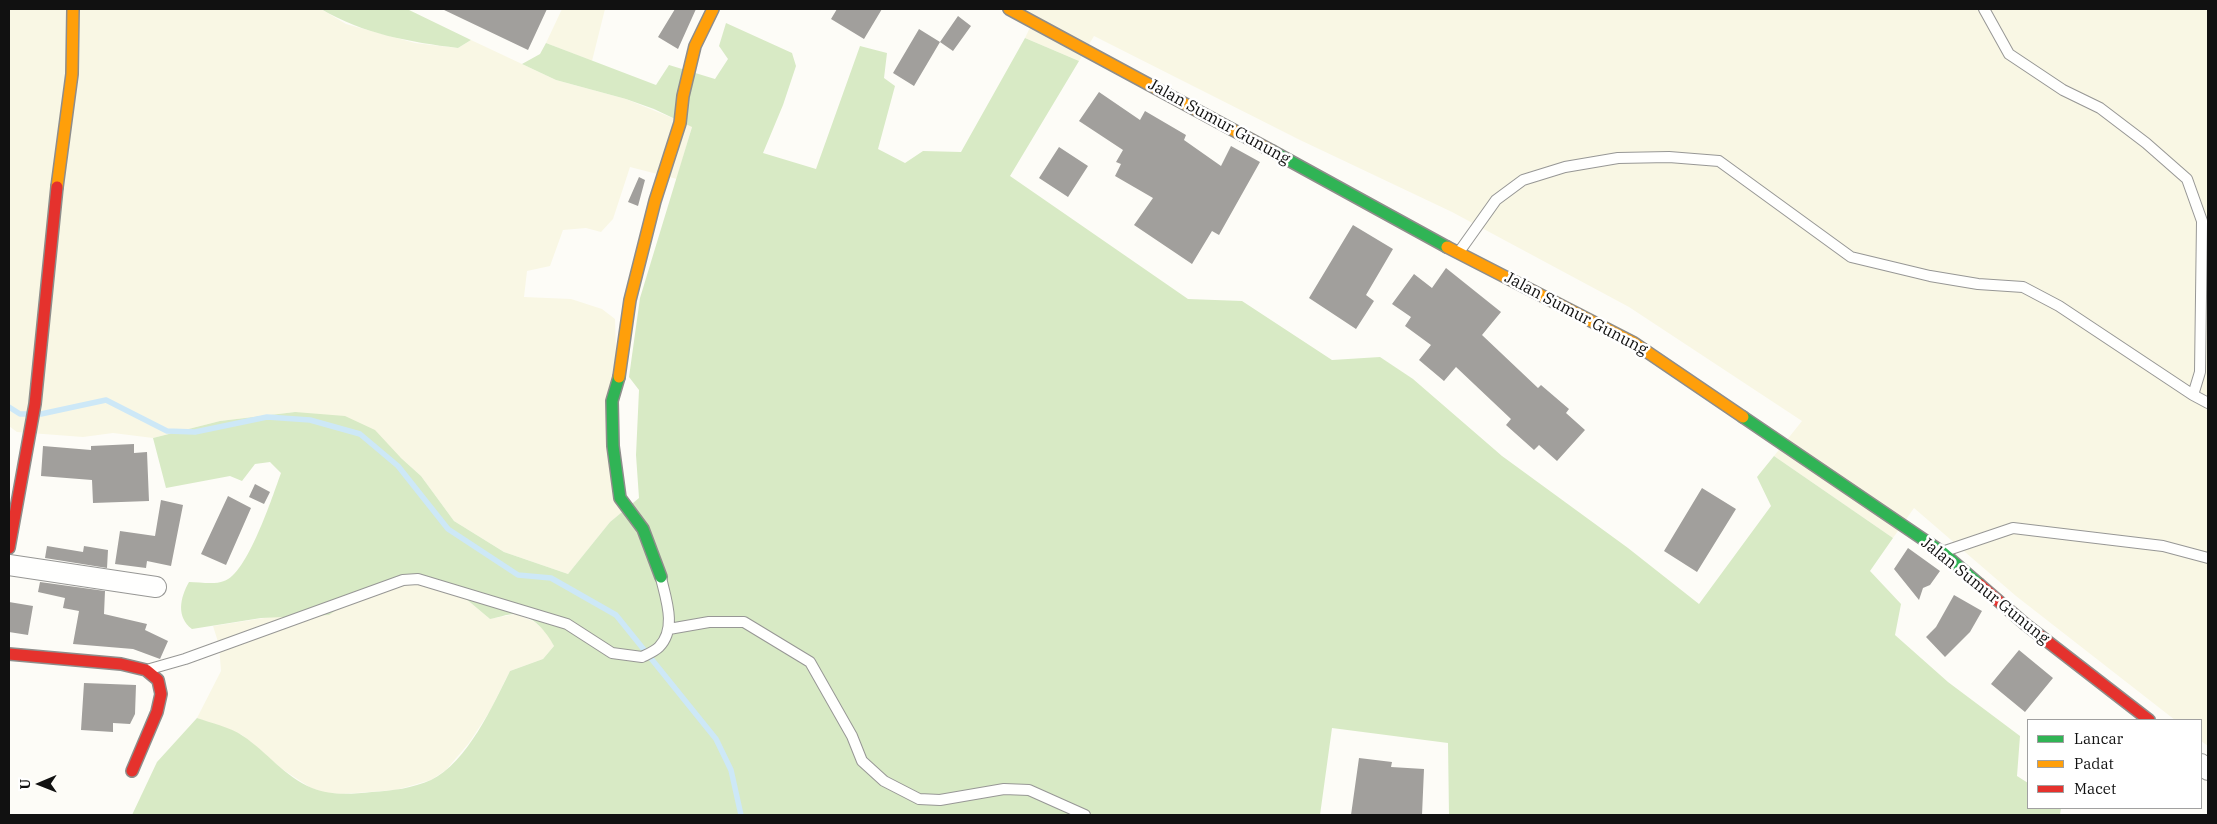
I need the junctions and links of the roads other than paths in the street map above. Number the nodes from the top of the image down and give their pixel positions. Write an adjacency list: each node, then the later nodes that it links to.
1 (72, 9): 8 (street)
2 (713, 9): 12 (street)
3 (1009, 9): 5 (street, Jalan Sumur Gunung)
4 (1984, 9): 6 (lane)
5 (1458, 252): 6 (lane); 9 (street, Jalan Sumur Gunung)
6 (2193, 395): 7 (lane)
7 (2208, 403)
8 (9, 548)
9 (1942, 552): 10 (lane); 17 (street, Jalan Sumur Gunung)
10 (2208, 558)
11 (9, 565): 13 (street)
12 (661, 577): 14 (lane)
13 (156, 587)
14 (669, 629): 16 (lane); 19 (lane)
15 (9, 654): 16 (street)
16 (146, 670): 18 (street)
17 (2148, 719)
18 (132, 771)
19 (1085, 815)

